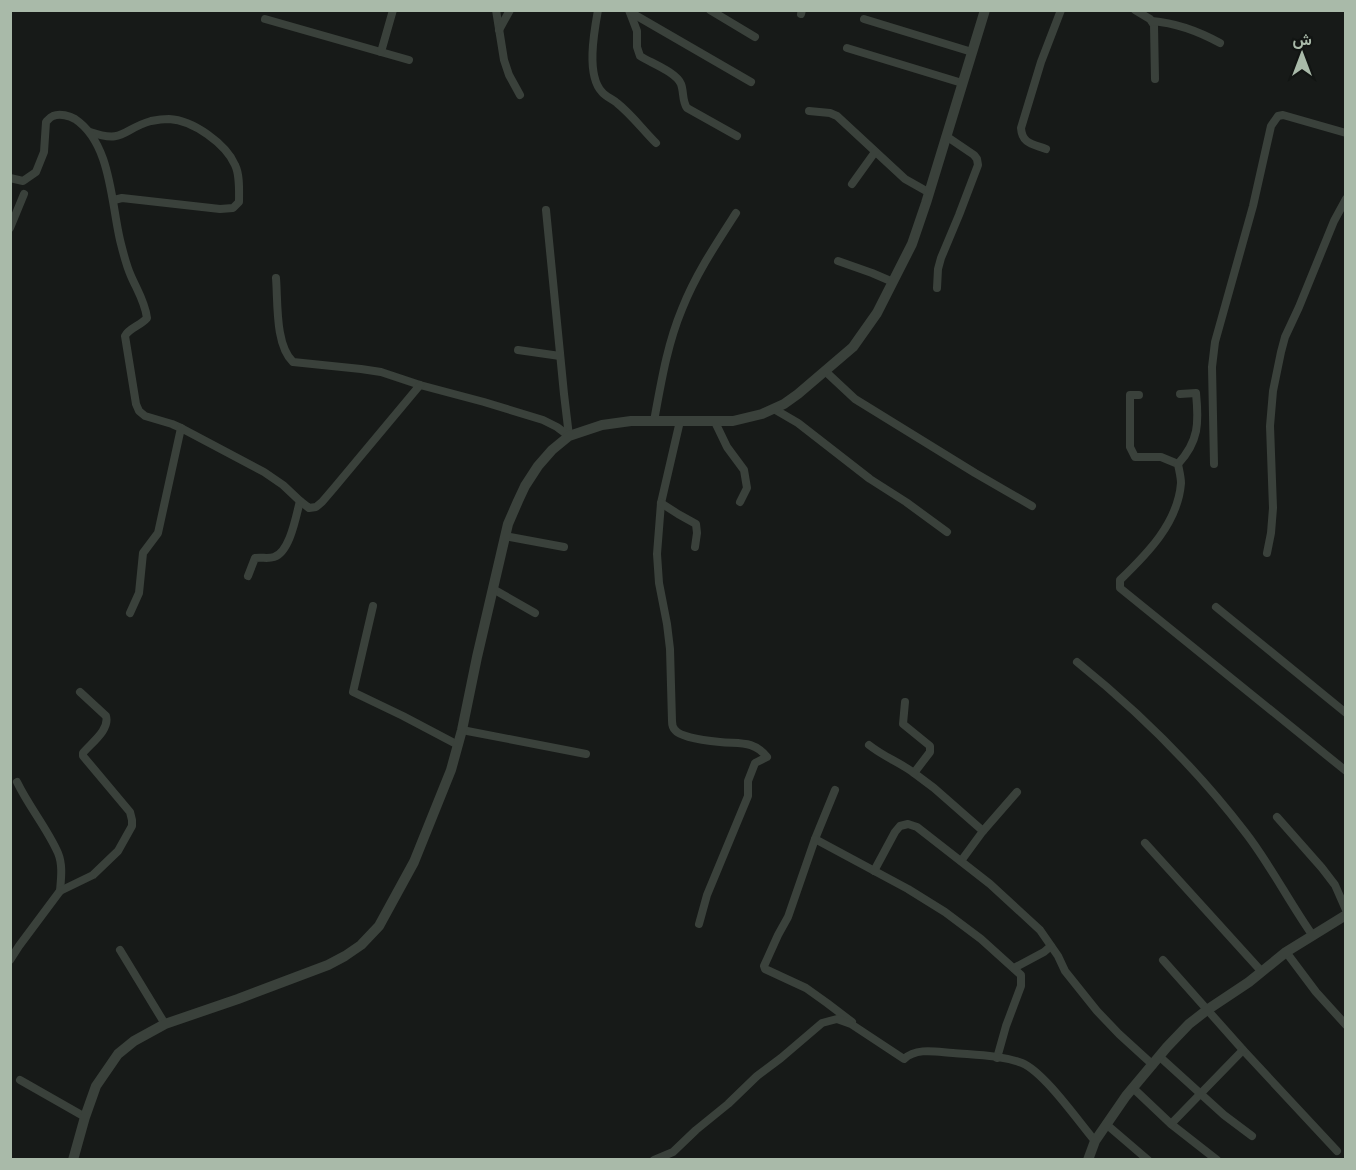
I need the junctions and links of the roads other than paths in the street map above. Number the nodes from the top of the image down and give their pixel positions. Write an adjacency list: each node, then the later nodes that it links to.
1 (393, 10): 17 (street)
2 (496, 10): 13 (street)
3 (510, 10): 13 (street)
4 (598, 10): 29 (street)
5 (710, 10): 14 (street)
6 (985, 10): 18 (street)
7 (1060, 10): 30 (street)
8 (1135, 10): 12 (street)
9 (629, 11): 21 (street); 27 (street)
10 (266, 19): 17 (street)
11 (864, 19): 18 (street)
12 (1152, 21): 15 (street); 20 (street)
13 (499, 30): 23 (street)
14 (755, 37)
15 (1220, 44)
16 (847, 48): 22 (street)
17 (381, 52): 19 (street)
18 (972, 52): 22 (street)
19 (409, 60)
20 (1155, 79)
21 (751, 82)
22 (962, 83): 28 (street)
23 (520, 95)
24 (809, 111): 31 (street)
25 (90, 132): 32 (street); 37 (street); 37 (street)
26 (1346, 133): 58 (street)
27 (737, 136)
28 (946, 136): 34 (street); 44 (street)
29 (656, 143)
30 (1047, 149)
31 (875, 152): 33 (street); 34 (street)
32 (10, 178)
33 (852, 184)
34 (928, 192): 43 (street)
35 (24, 194): 40 (street)
36 (1346, 199): 67 (street)
37 (114, 200): 55 (street)
38 (546, 210): 46 (street)
39 (736, 213): 52 (street)
40 (10, 228)
41 (838, 261): 43 (street)
42 (276, 278): 48 (street)
43 (893, 282): 47 (street)
44 (937, 288)
45 (518, 350): 46 (street)
46 (560, 356): 56 (street)
47 (825, 371): 51 (street); 62 (street)
48 (420, 385): 56 (street); 59 (street)
49 (1180, 394): 57 (street)
50 (1139, 395): 57 (street)
51 (774, 409): 54 (street); 63 (street)
52 (654, 421): 53 (street); 56 (street)
53 (680, 421): 54 (street); 61 (street)
54 (715, 422): 60 (street)
55 (181, 428): 59 (street); 73 (street)
56 (570, 435): 64 (street)
57 (1178, 464): 82 (street)
58 (1215, 464)
59 (300, 501): 68 (street)
60 (740, 502)
61 (661, 503): 66 (street); 96 (street)
62 (1032, 506)
63 (947, 532)
64 (505, 536): 65 (street); 69 (street)
65 (564, 547)
66 (695, 547)
67 (1267, 553)
68 (248, 576)
69 (493, 589): 72 (street); 78 (street)
70 (373, 606): 79 (street)
71 (1216, 607): 77 (street)
72 (535, 613)
73 (130, 614)
74 (1077, 662): 97 (street)
75 (80, 692): 93 (street)
76 (904, 702): 83 (street)
77 (1346, 712)
78 (462, 730): 79 (street); 81 (street)
79 (458, 745): 106 (street)
80 (869, 745): 83 (street)
81 (586, 754)
82 (1346, 771)
83 (914, 773): 88 (street)
84 (17, 782): 93 (street)
85 (835, 790): 89 (street)
86 (1017, 792): 88 (street)
87 (1277, 817): 94 (street)
88 (983, 831): 91 (street)
89 (815, 839): 92 (street); 109 (street)
90 (1145, 843): 104 (street)
91 (961, 861): 92 (street); 98 (street)
92 (874, 871): 103 (street)
93 (60, 891): 101 (street)
94 (1346, 910)
95 (1346, 915): 97 (street)
96 (699, 924)
97 (1313, 936): 100 (street)
98 (1051, 946): 103 (street); 111 (street)
99 (120, 950): 106 (street)
100 (1286, 952): 104 (street); 107 (street)
101 (10, 960)
102 (1163, 960): 105 (street)
103 (1014, 968): 110 (street)
104 (1262, 972): 105 (street)
105 (1207, 1010): 108 (street); 111 (street)
106 (165, 1024): 115 (street)
107 (1346, 1025)
108 (1243, 1050): 114 (street); 120 (street)
109 (910, 1053): 110 (street); 122 (street)
110 (997, 1058): 119 (street)
111 (1156, 1061): 113 (street); 114 (street)
112 (20, 1080): 115 (street)
113 (1132, 1089): 116 (street); 117 (street)
114 (1202, 1094): 117 (street); 118 (street)
115 (85, 1117): 121 (street)
116 (1106, 1124): 119 (street); 124 (street)
117 (1171, 1124): 125 (street)
118 (1252, 1136)
119 (1095, 1141): 123 (street)
120 (1337, 1151)
121 (72, 1160)
122 (654, 1160)
123 (1088, 1160)
124 (1148, 1160)
125 (1217, 1160)

